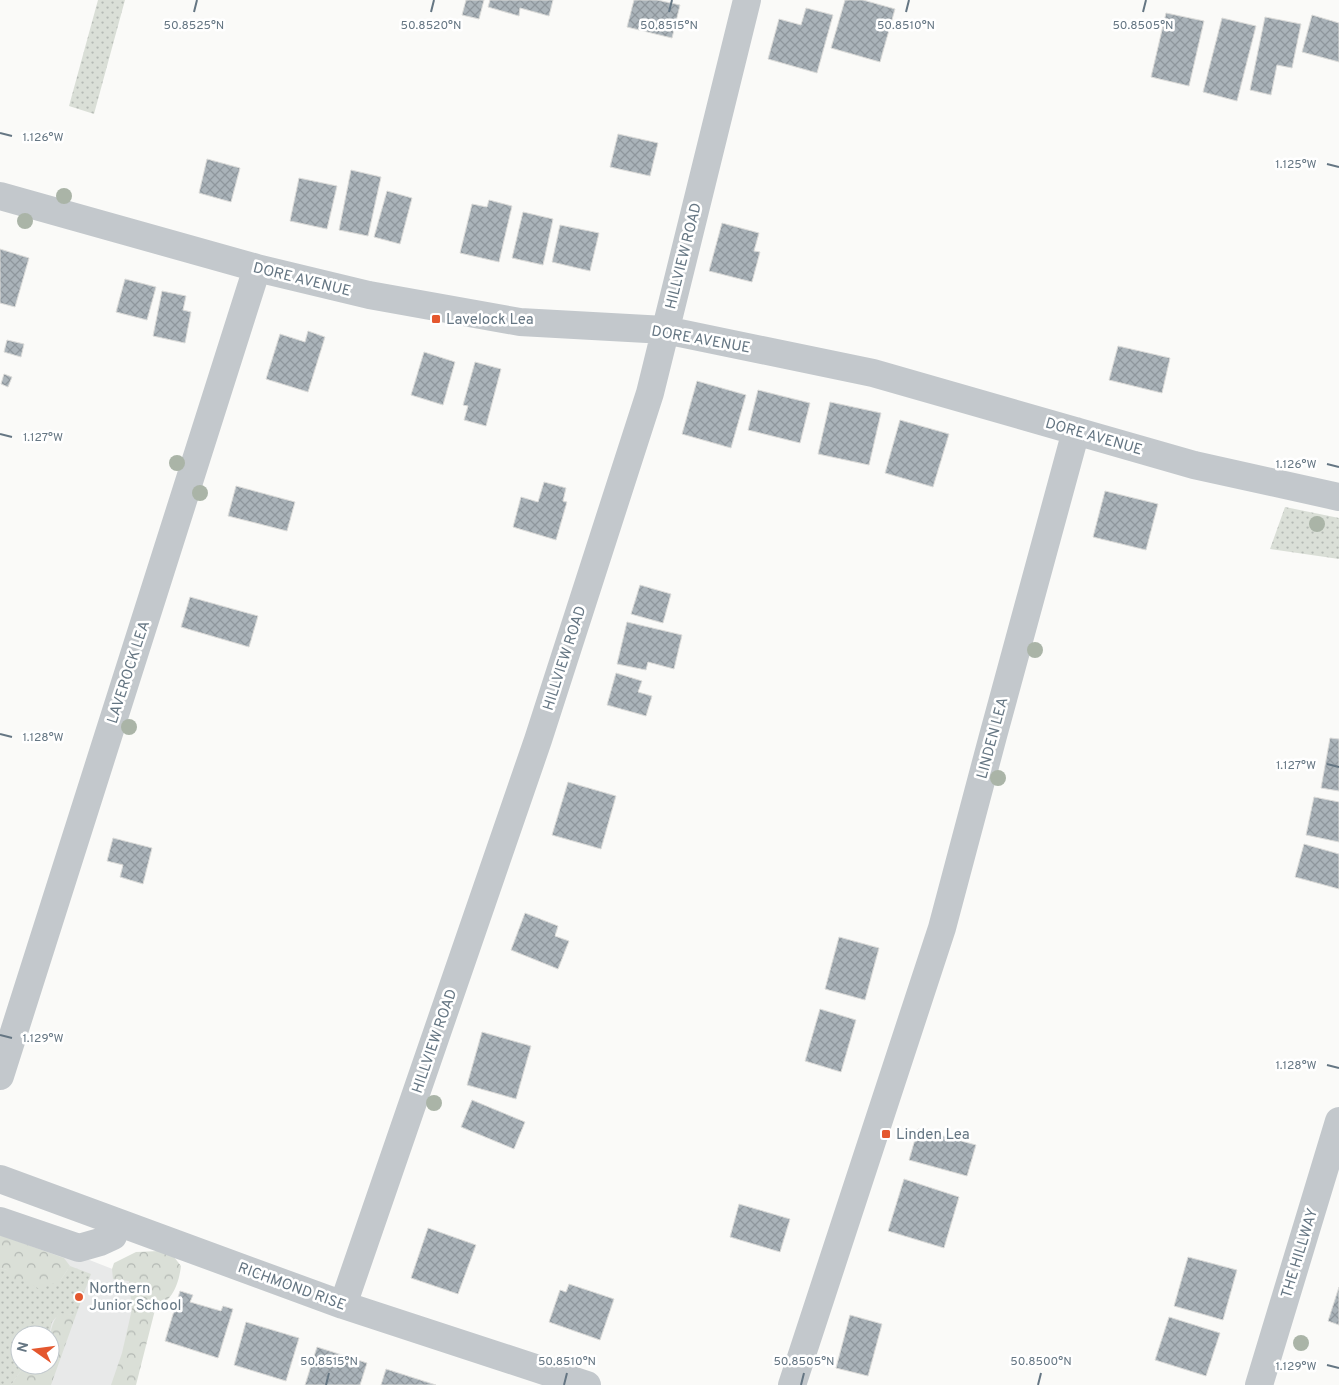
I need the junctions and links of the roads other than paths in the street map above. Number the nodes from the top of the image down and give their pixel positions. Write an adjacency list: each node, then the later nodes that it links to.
1 (747, 0): 4 (street, HILLVIEW ROAD)
2 (0, 196): 3 (street, DORE AVENUE)
3 (257, 268): 4 (street, DORE AVENUE); 7 (street, LAVEROCK LEA)
4 (665, 330): 5 (street, DORE AVENUE); 12 (street, HILLVIEW ROAD)
5 (1076, 431): 6 (street, DORE AVENUE); 14 (street, LINDEN LEA)
6 (1339, 497)
7 (0, 1076)
8 (1339, 1121): 15 (street, THE HILLWAY)
9 (0, 1180): 11 (street, RICHMOND RISE)
10 (0, 1221): 11 (street)
11 (116, 1222): 12 (street, RICHMOND RISE)
12 (343, 1304): 13 (street, RICHMOND RISE)
13 (587, 1385)
14 (792, 1385)
15 (1259, 1385)

